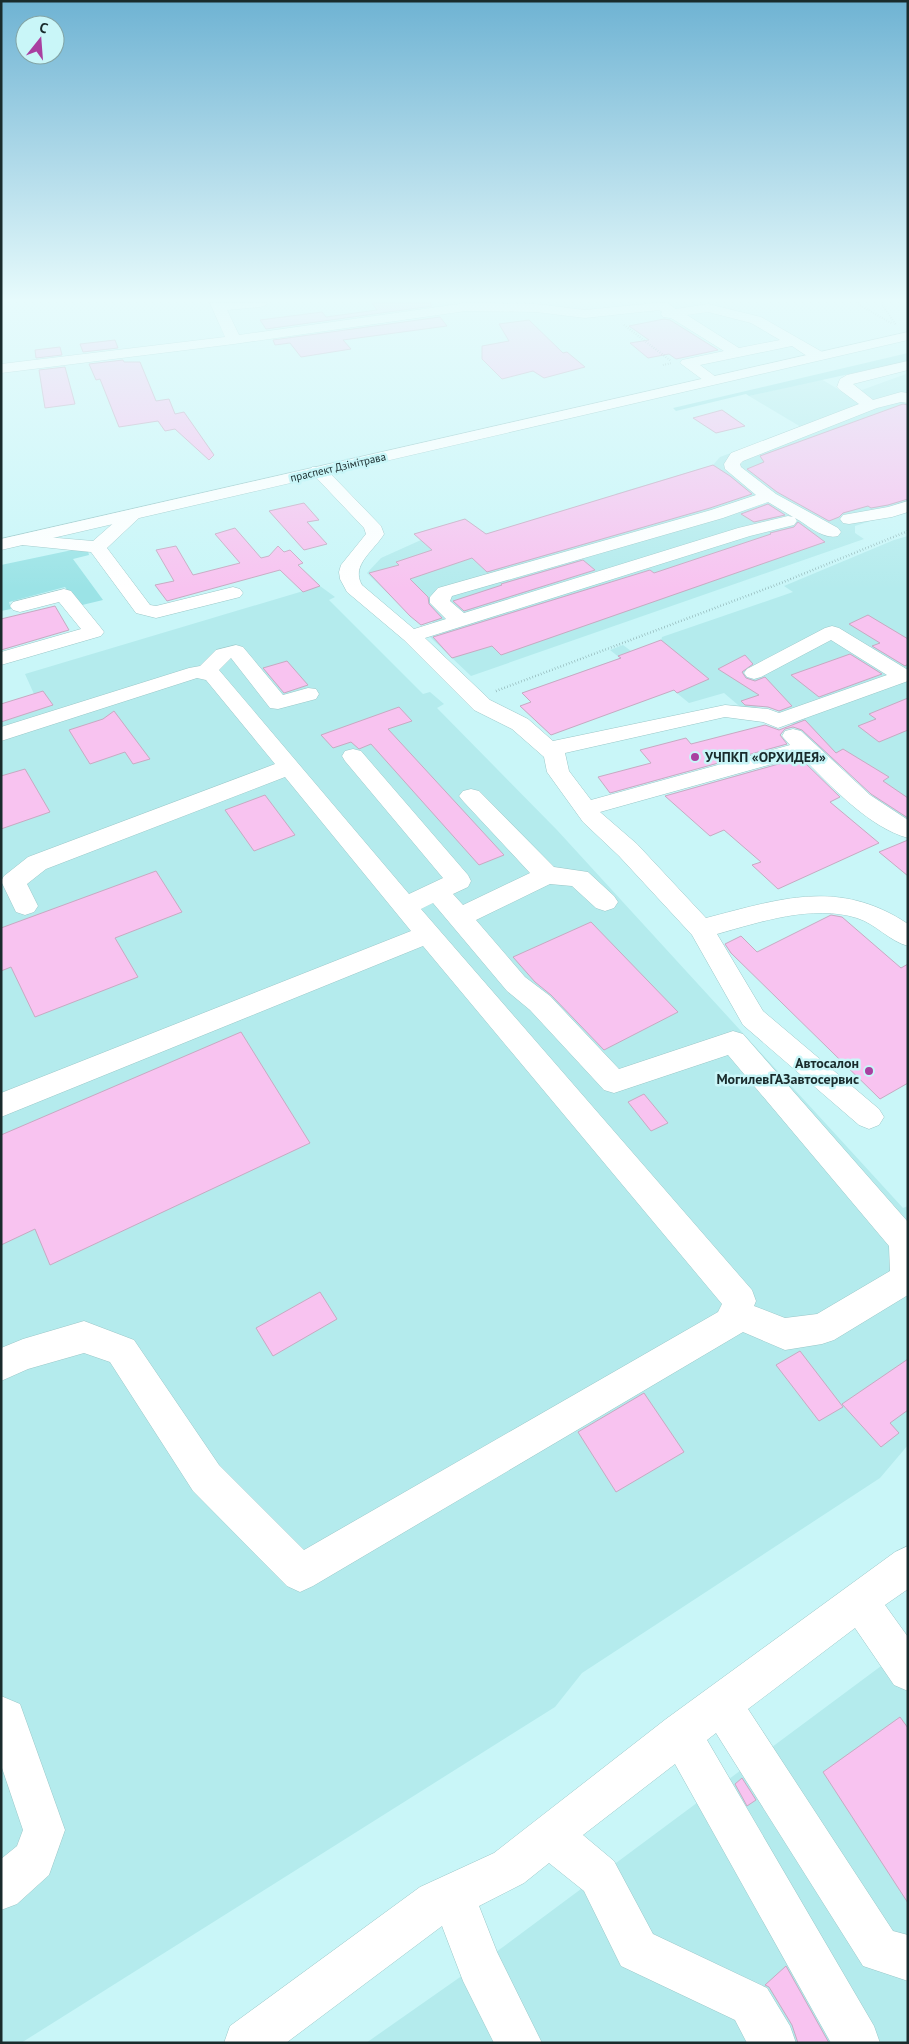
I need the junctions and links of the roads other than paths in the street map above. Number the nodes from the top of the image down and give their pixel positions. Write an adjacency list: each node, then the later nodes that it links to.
1 (632, 398): 5 (main road, праспект Дзімітрава)
2 (861, 398): 4 (main road)
3 (896, 398): 4 (main road)
4 (871, 405): 6 (main road)
5 (318, 471): 9 (main road, праспект Дзімітрава); 20 (main road)
6 (769, 496): 8 (main road); 13 (main road)
7 (908, 506): 10 (main road)
8 (717, 514): 12 (main road); 19 (main road)
9 (132, 516): 14 (main road, праспект Дзімітрава); 16 (main road)
10 (850, 519)
11 (788, 520): 12 (main road)
12 (744, 532): 19 (main road)
13 (832, 532)
14 (22, 540): 15 (main road, праспект Дзімітрава); 16 (main road)
15 (1, 545)
16 (97, 548): 17 (main road)
17 (233, 593)
18 (20, 606): 21 (main road)
19 (461, 621): 20 (main road)
20 (411, 636): 28 (main road)
21 (1, 659)
22 (754, 673): 25 (main road)
23 (206, 674): 24 (main road); 26 (main road); 30 (main road)
24 (308, 694)
25 (778, 720): 27 (main road); 28 (main road)
26 (1, 734)
27 (806, 748): 32 (main road); 33 (main road)
28 (549, 749): 32 (main road)
29 (353, 756): 35 (main road)
30 (290, 767): 37 (main road); 38 (main road)
31 (471, 796): 34 (main road)
32 (585, 809): 40 (main road)
33 (908, 830)
34 (547, 875): 36 (main road); 39 (main road)
35 (437, 891): 38 (main road); 39 (main road)
36 (605, 902)
37 (25, 906)
38 (405, 906): 41 (main road)
39 (459, 917): 45 (main road)
40 (701, 929): 42 (main road); 44 (main road)
41 (428, 934): 43 (main road); 45 (main road)
42 (908, 937)
43 (1, 1105)
44 (869, 1117)
45 (734, 1313): 46 (main road)
46 (1, 1365)
47 (908, 1565): 48 (main road)
48 (859, 1601): 49 (main road); 50 (main road)
49 (908, 1671)
50 (721, 1704): 52 (main road); 56 (main road)
51 (1, 1716): 54 (main road)
52 (681, 1734): 53 (main road); 60 (main road)
53 (549, 1835): 55 (main road); 59 (main road)
54 (1, 1888)
55 (452, 1896): 57 (main road); 58 (main road)
56 (908, 1958)
57 (247, 2043)
58 (520, 2043)
59 (773, 2043)
60 (857, 2043)

